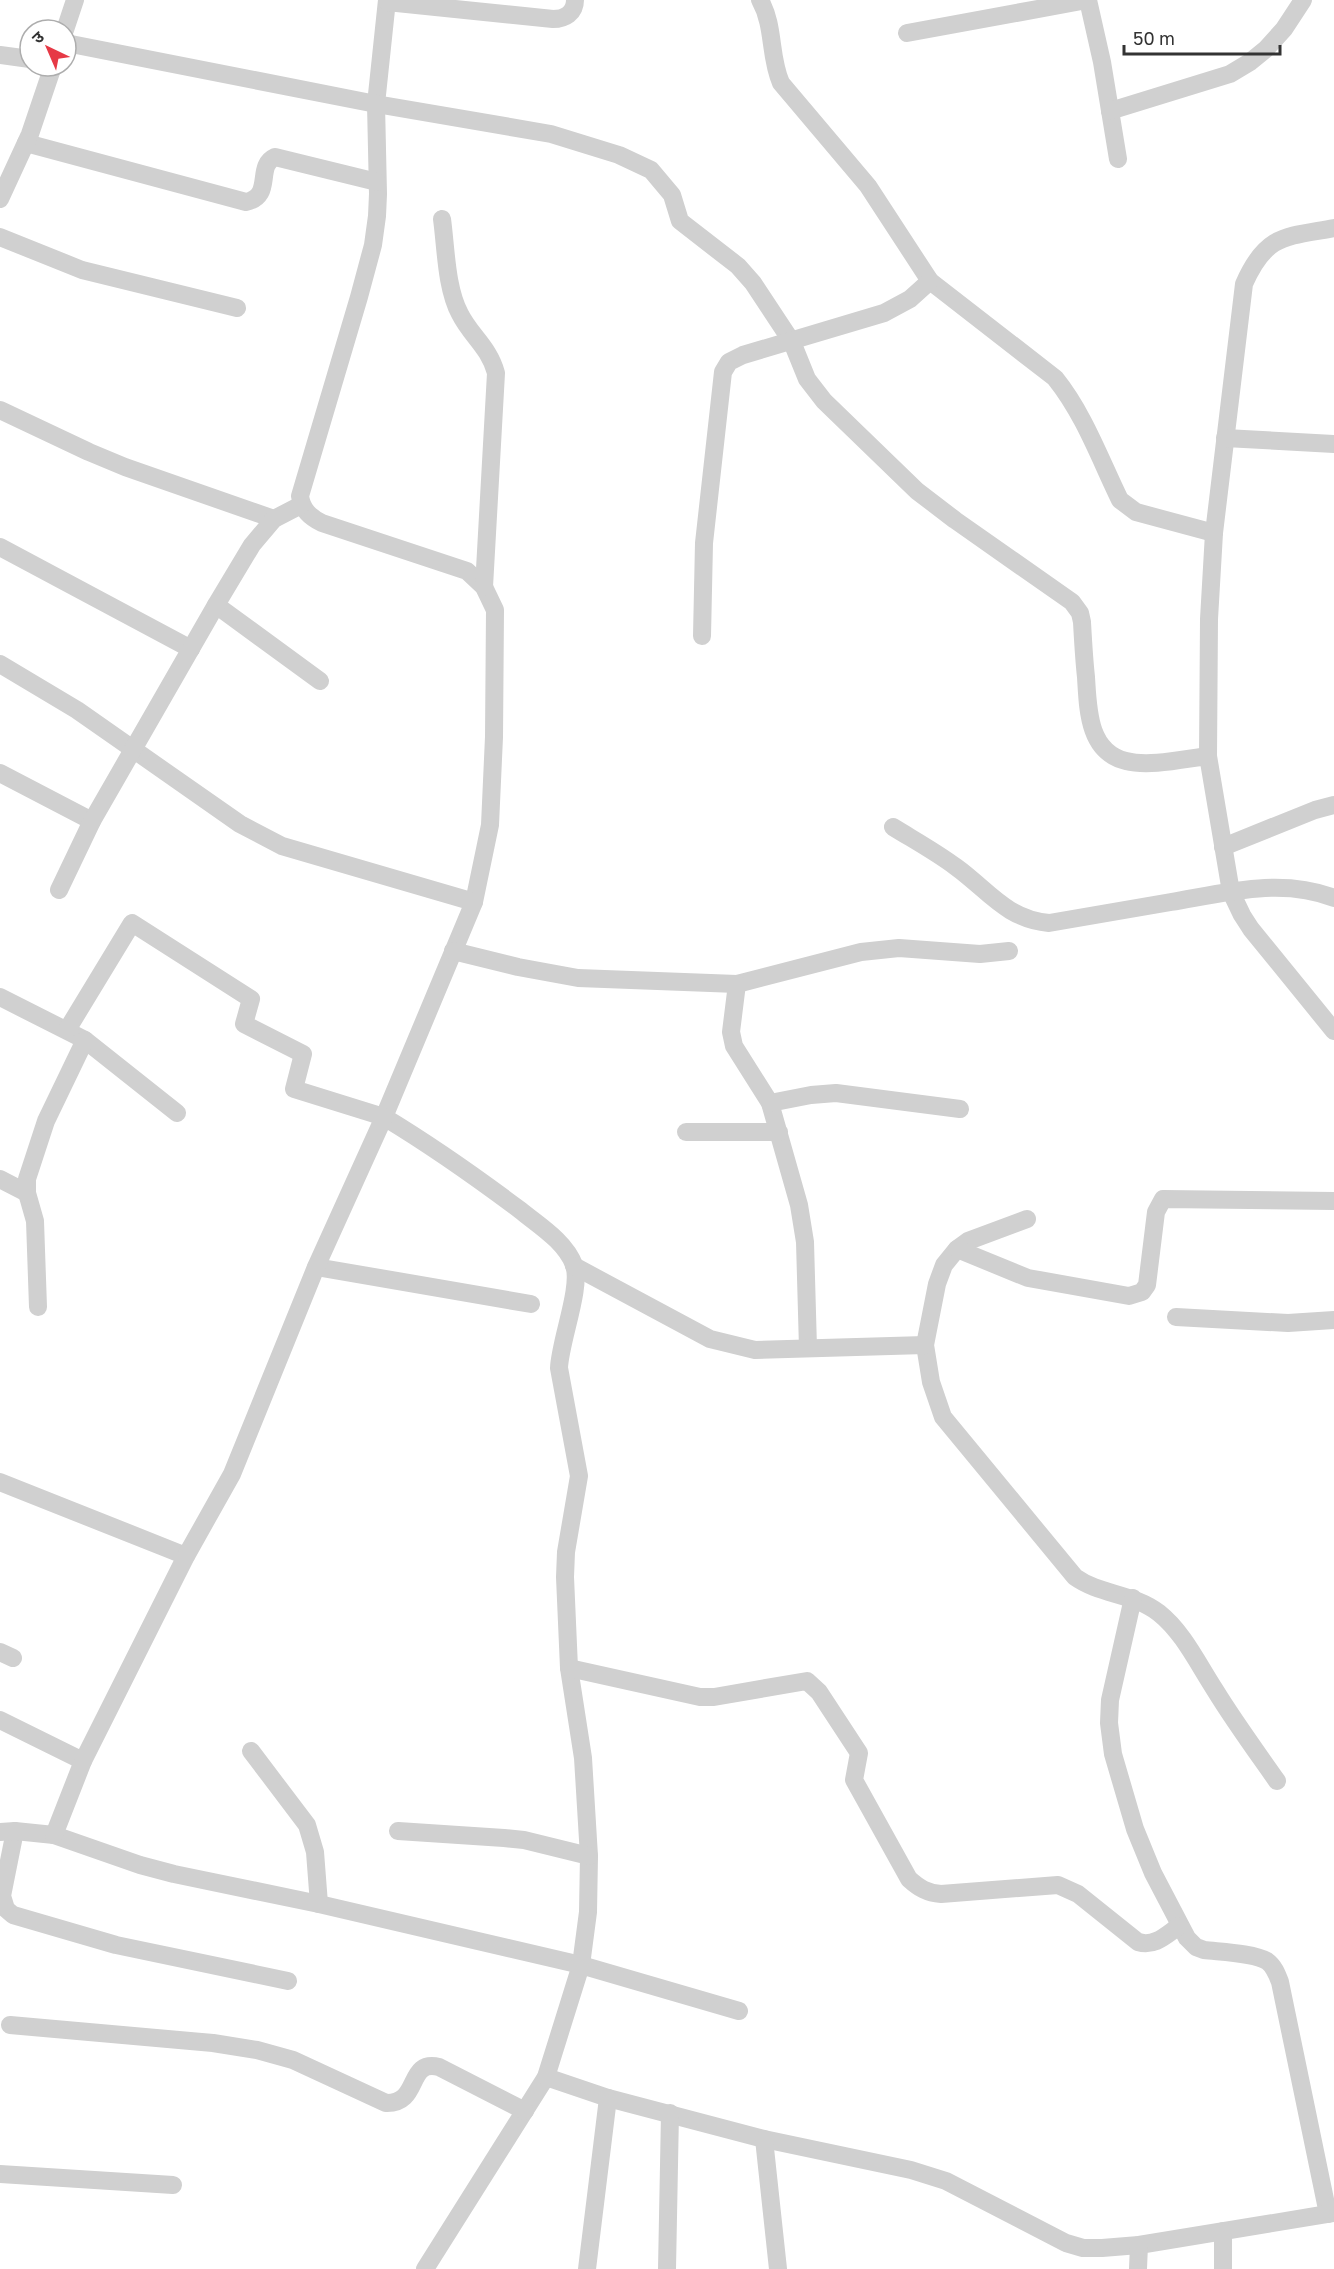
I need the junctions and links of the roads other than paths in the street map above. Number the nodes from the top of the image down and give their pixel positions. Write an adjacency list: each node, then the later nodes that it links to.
1 (75, 0): 7 (street)
2 (575, 0): 6 (street)
3 (760, 0): 22 (street)
4 (1087, 0): 8 (street); 14 (street)
5 (1303, 0): 14 (street)
6 (387, 1): 13 (street)
7 (69, 18)
8 (907, 33)
9 (78, 45): 13 (street)
10 (0, 55): 11 (street)
11 (18, 57)
12 (49, 78): 15 (street)
13 (376, 104): 17 (street); 24 (street)
14 (1110, 111): 16 (street)
15 (26, 143): 17 (street); 18 (street)
16 (1119, 159)
17 (377, 182): 28 (street)
18 (0, 199)
19 (442, 219): 32 (street)
20 (1334, 228): 26 (street)
21 (0, 237): 23 (street)
22 (930, 281): 24 (street); 30 (street)
23 (237, 308)
24 (792, 342): 34 (street); 39 (street)
25 (0, 410): 29 (street)
26 (1225, 438): 27 (street); 30 (street)
27 (1334, 444)
28 (302, 505): 29 (street); 32 (street)
29 (274, 519): 33 (street)
30 (1214, 533): 39 (street)
31 (0, 547): 35 (street)
32 (484, 587): 48 (street)
33 (216, 605): 35 (street); 37 (street)
34 (702, 636)
35 (191, 649): 38 (street)
36 (0, 664): 38 (street)
37 (320, 681)
38 (134, 749): 42 (street); 48 (street)
39 (1208, 756): 44 (street)
40 (0, 773): 42 (street)
41 (1334, 805): 44 (street)
42 (92, 821): 45 (street)
43 (893, 827): 46 (street)
44 (1223, 847): 46 (street)
45 (59, 890)
46 (1232, 892): 47 (street); 54 (street)
47 (1334, 898)
48 (474, 902): 49 (street)
49 (453, 951): 51 (street); 59 (street)
50 (1009, 951): 51 (street)
51 (737, 984): 56 (street)
52 (0, 996): 53 (street)
53 (67, 1030): 55 (street); 59 (street)
54 (1334, 1031)
55 (86, 1040): 58 (street); 63 (street)
56 (770, 1103): 57 (street); 61 (street)
57 (960, 1108)
58 (177, 1113)
59 (384, 1117): 67 (street); 68 (street)
60 (686, 1132): 61 (street)
61 (779, 1132): 74 (street)
62 (0, 1179): 63 (street)
63 (27, 1193): 70 (street)
64 (1334, 1201): 66 (street)
65 (1027, 1219): 66 (street)
66 (957, 1250): 73 (street)
67 (574, 1266): 74 (street); 78 (street)
68 (316, 1267): 69 (street); 76 (street)
69 (531, 1304)
70 (38, 1307)
71 (1176, 1317): 72 (street)
72 (1334, 1320)
73 (925, 1345): 74 (street); 77 (street)
74 (808, 1348)
75 (0, 1482): 76 (street)
76 (186, 1556): 81 (street)
77 (1133, 1598): 82 (street); 88 (street)
78 (569, 1668): 86 (street); 88 (street)
79 (0, 1720): 81 (street)
80 (251, 1751): 87 (street)
81 (83, 1761): 85 (street)
82 (1277, 1781)
83 (8, 1831): 85 (street); 90 (street)
84 (398, 1831): 86 (street)
85 (54, 1835): 87 (street)
86 (589, 1856): 89 (street)
87 (319, 1904): 89 (street)
88 (1179, 1926): 100 (street)
89 (581, 1965): 91 (street); 93 (street)
90 (288, 1981)
91 (739, 2011)
92 (10, 2025): 95 (street)
93 (546, 2077): 94 (street); 95 (street)
94 (608, 2098): 96 (street); 104 (street)
95 (525, 2111): 103 (street)
96 (670, 2113): 97 (street); 105 (street)
97 (764, 2139): 102 (street); 106 (street)
98 (0, 2174): 99 (street)
99 (173, 2185)
100 (1331, 2213): 101 (street)
101 (1223, 2231): 102 (street); 108 (street)
102 (1139, 2245): 107 (street)
103 (425, 2269)
104 (587, 2269)
105 (667, 2269)
106 (778, 2269)
107 (1138, 2269)
108 (1223, 2269)

